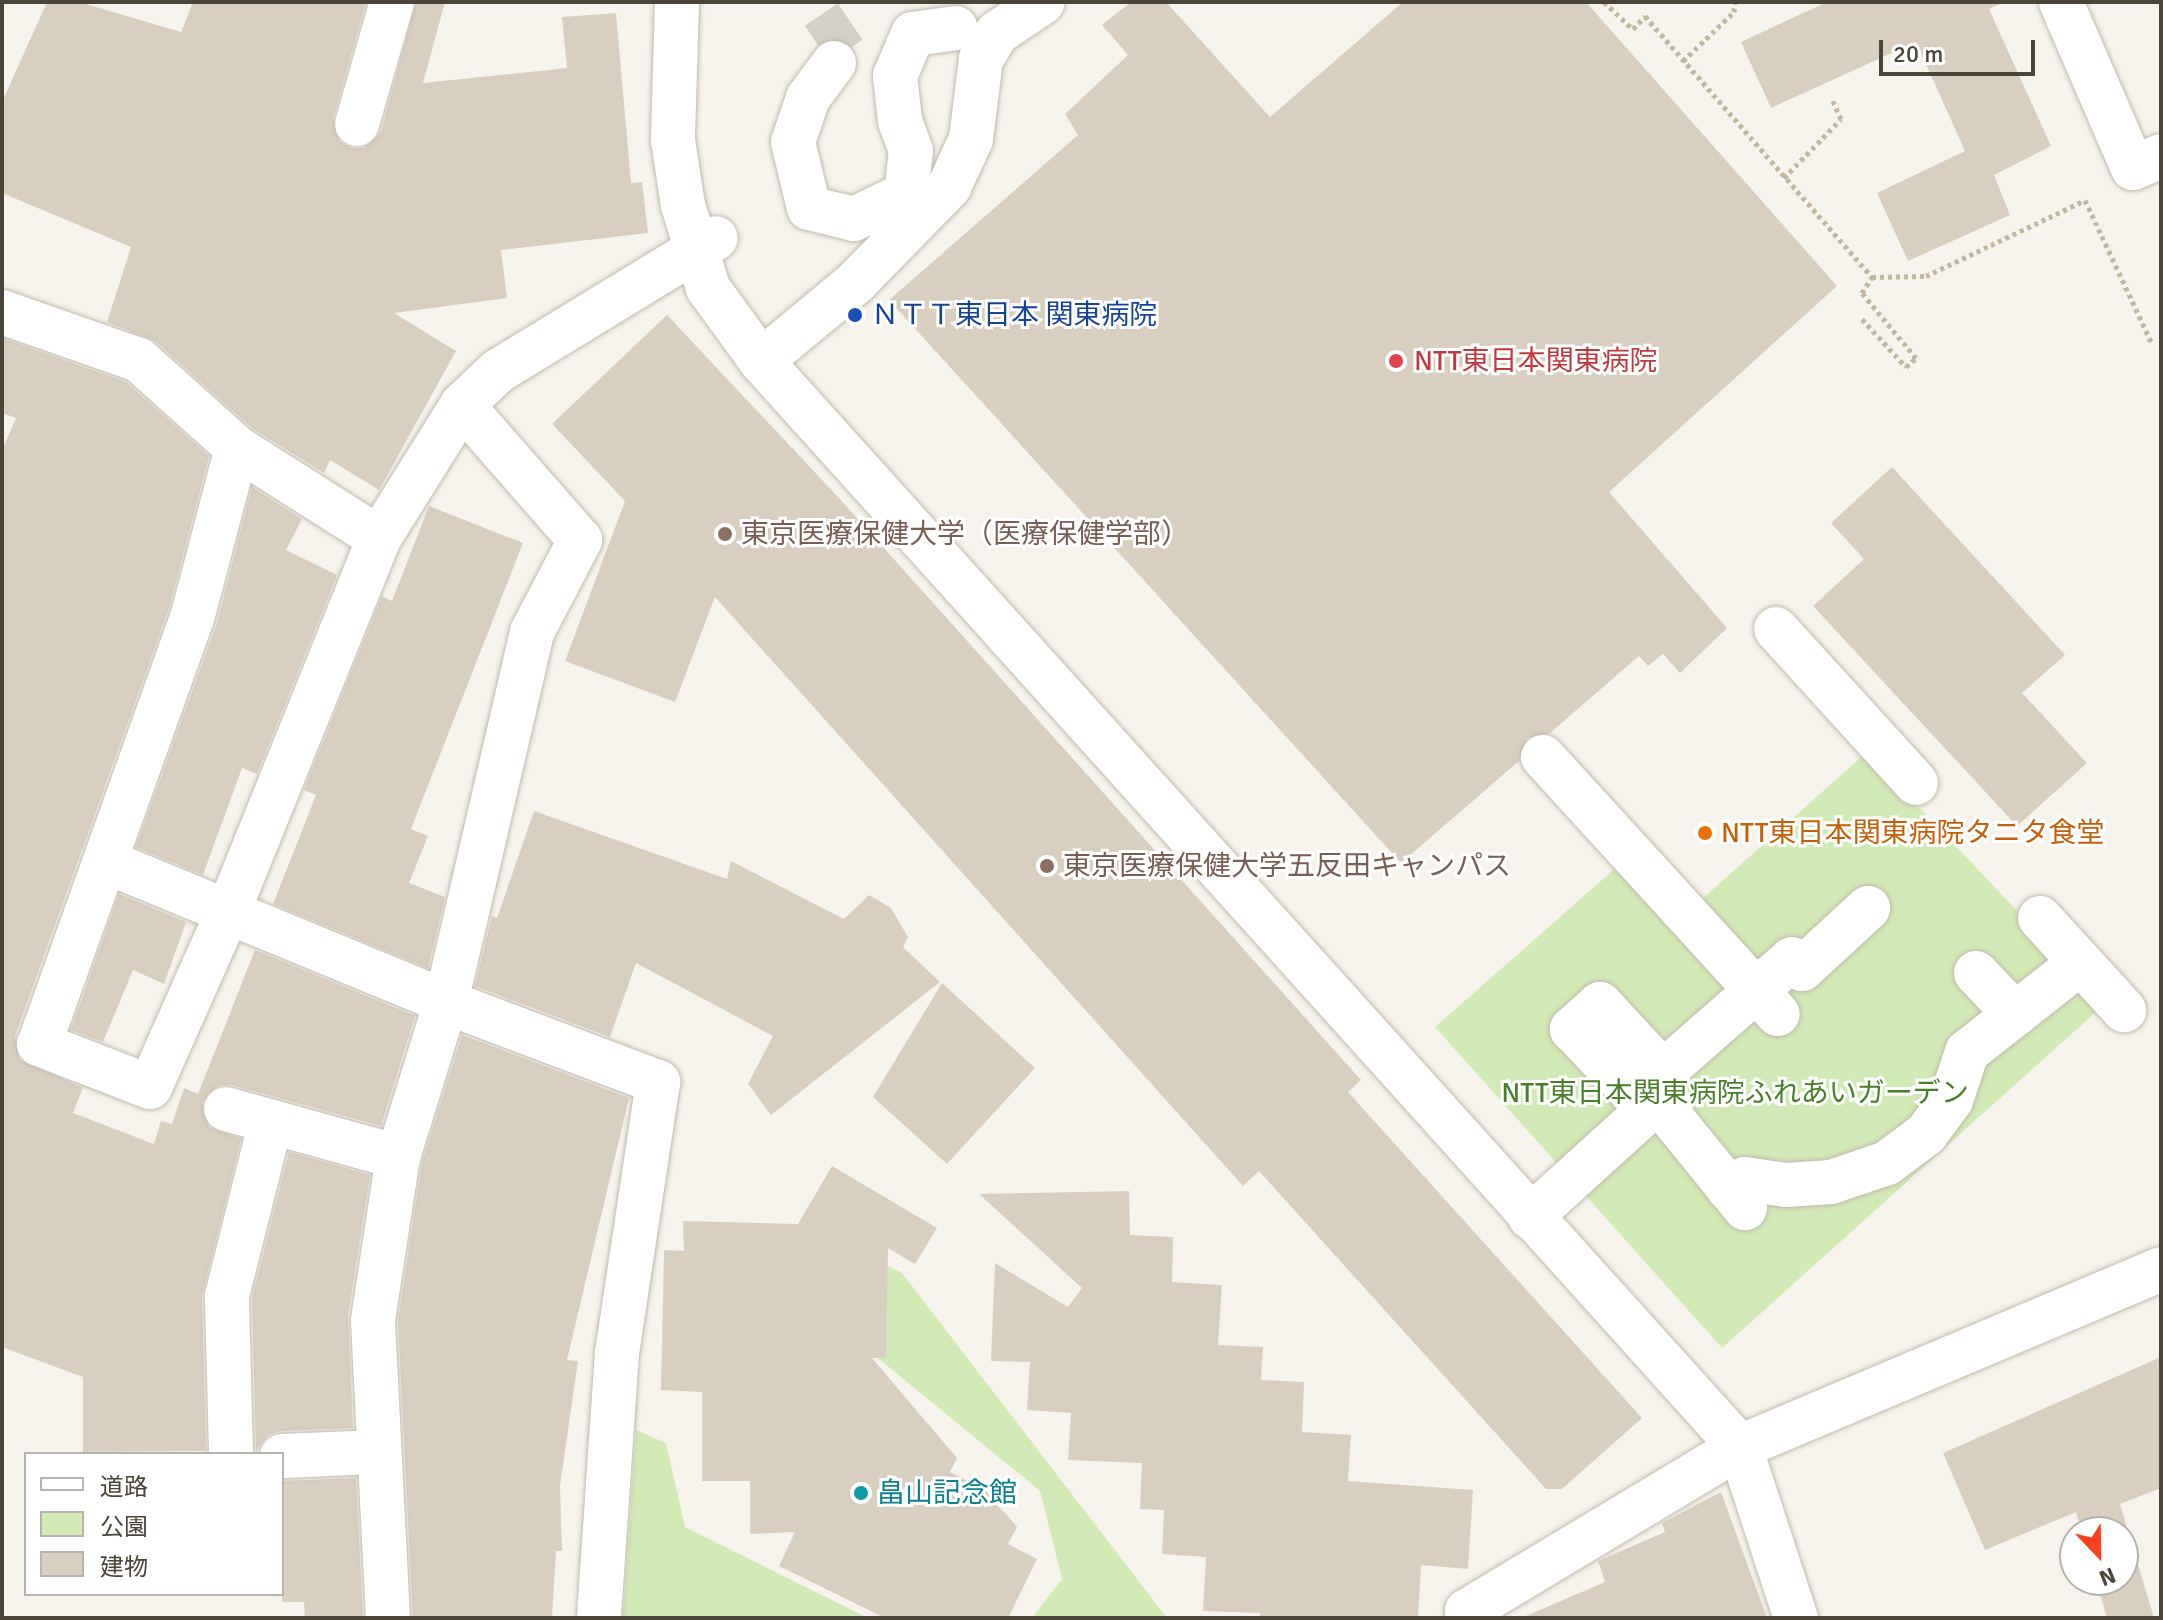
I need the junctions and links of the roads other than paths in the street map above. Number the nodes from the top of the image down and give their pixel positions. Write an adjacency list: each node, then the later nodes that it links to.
1 (392, 2): 6 (street)
2 (677, 2): 9 (street)
3 (1043, 2): 5 (street)
4 (2061, 2): 7 (street)
5 (954, 30): 8 (street); 8 (street)
6 (357, 124)
7 (2161, 156)
8 (901, 234): 11 (street)
9 (706, 242): 11 (street); 12 (street)
10 (2, 312): 13 (street)
11 (761, 361): 32 (street)
12 (462, 405): 14 (street); 24 (street)
13 (237, 448): 14 (street); 18 (street)
14 (379, 538): 20 (street)
15 (1776, 629): 17 (street)
16 (1543, 757): 25 (street)
17 (1916, 783)
18 (107, 862): 20 (street); 20 (street)
19 (1868, 908): 25 (street)
20 (228, 912): 24 (street)
21 (2040, 918): 22 (street)
22 (2080, 963): 26 (street); 27 (street)
23 (1976, 973): 27 (street)
24 (446, 1002): 31 (street); 39 (street)
25 (1767, 1003): 28 (street)
26 (2124, 1010)
27 (2015, 1014): 28 (street)
28 (1661, 1086): 32 (street)
29 (226, 1109): 30 (street)
30 (271, 1121): 31 (street); 35 (street)
31 (398, 1157): 36 (street)
32 (1530, 1217): 34 (street)
33 (2161, 1269): 34 (street)
34 (1740, 1447): 40 (street); 41 (street)
35 (231, 1452)
36 (378, 1452): 37 (street); 38 (street)
37 (284, 1456)
38 (388, 1618)
39 (599, 1618)
40 (1467, 1618)
41 (1796, 1618)

